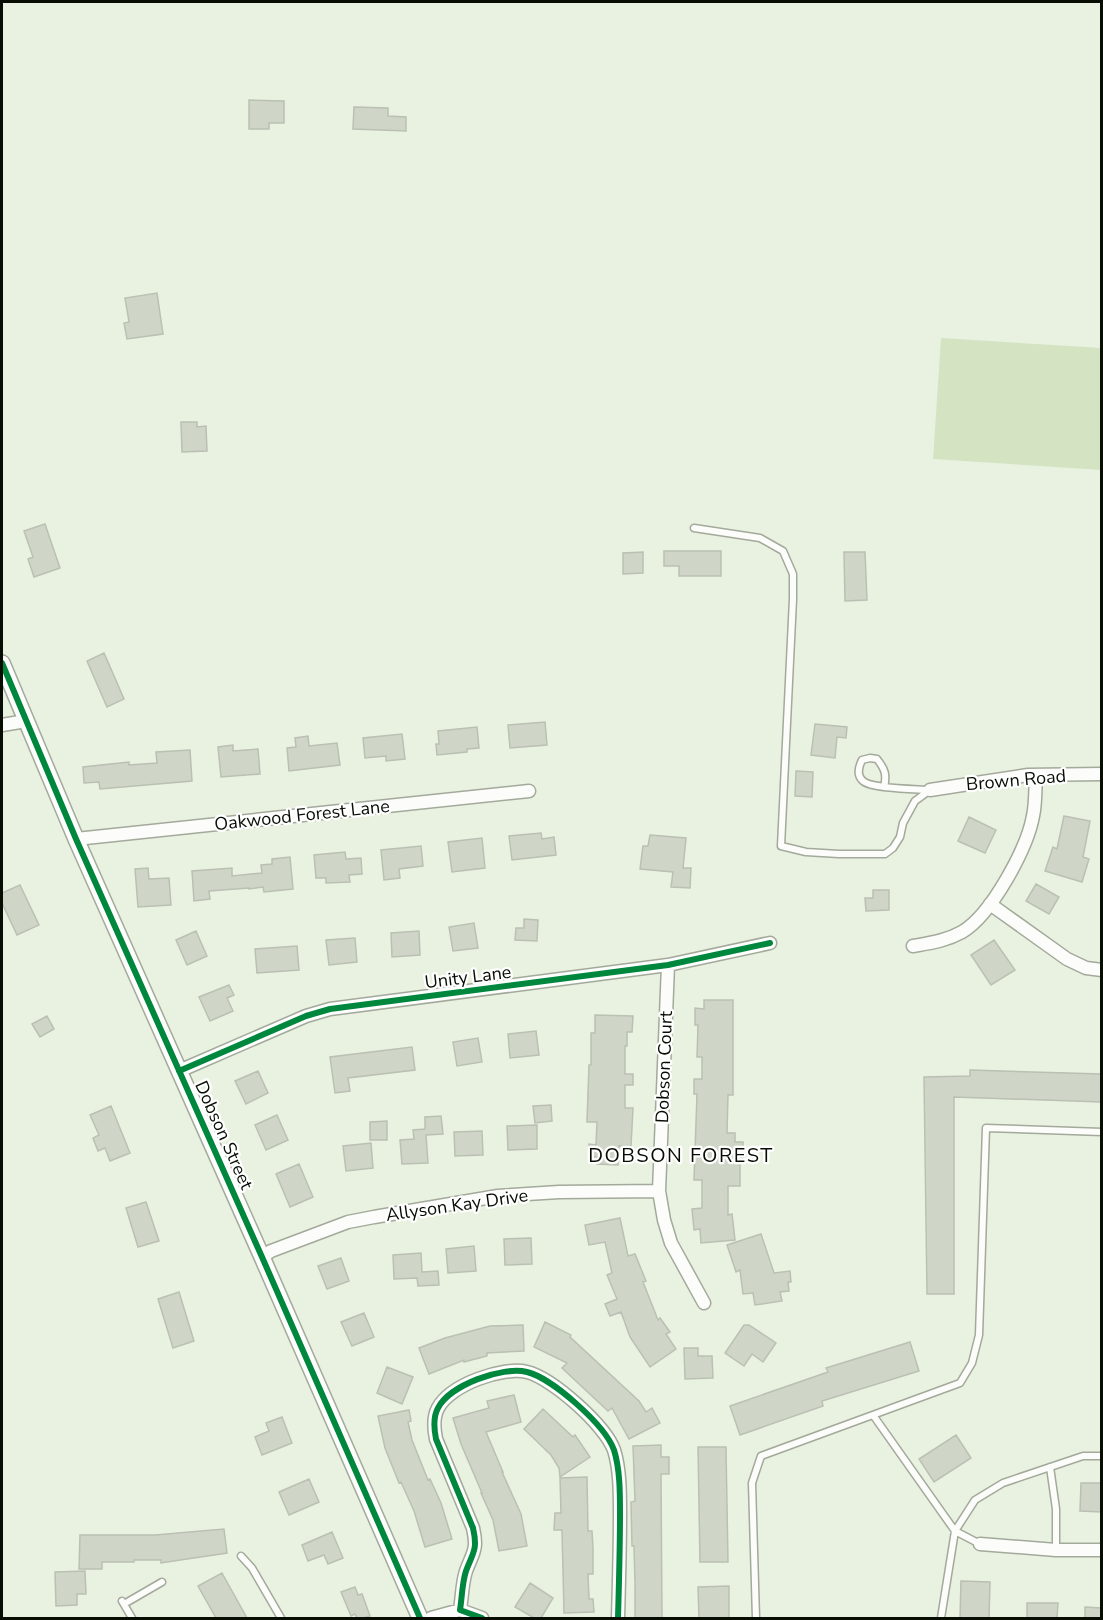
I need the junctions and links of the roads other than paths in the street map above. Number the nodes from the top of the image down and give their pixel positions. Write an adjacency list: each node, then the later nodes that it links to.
1 (694, 528): 8 (lane)
2 (2, 663): 3 (street, Dobson Street)
3 (26, 721): 4 (street); 10 (street, Dobson Street)
4 (2, 725)
5 (1101, 774): 6 (street, Brown Road)
6 (1036, 775): 8 (street, Brown Road); 11 (street)
7 (884, 787): 7 (lane); 8 (lane)
8 (930, 790)
9 (529, 791): 10 (street, Oakwood Forest Lane)
10 (76, 839): 16 (street, Dobson Street)
11 (990, 904): 13 (street); 15 (street)
12 (770, 944): 14 (street, Unity Lane)
13 (913, 946)
14 (668, 965): 16 (street, Unity Lane); 18 (street, Dobson Court)
15 (1101, 970)
16 (179, 1071): 19 (street, Dobson Street)
17 (1101, 1132): 21 (lane)
18 (659, 1191): 19 (street, Allyson Kay Drive); 20 (street, Dobson Court)
19 (262, 1257): 33 (street, Dobson Street)
20 (704, 1304)
21 (873, 1415): 24 (lane); 37 (lane)
22 (1101, 1456): 23 (lane)
23 (1050, 1467): 24 (lane); 26 (lane)
24 (955, 1531): 25 (lane); 38 (lane)
25 (980, 1544): 26 (street)
26 (1056, 1550): 27 (street)
27 (1101, 1550)
28 (241, 1556): 32 (lane)
29 (162, 1582): 31 (lane)
30 (459, 1610): 34 (street); 35 (street); 36 (street)
31 (132, 1618)
32 (281, 1618)
33 (420, 1618)
34 (431, 1618)
35 (482, 1618)
36 (618, 1618)
37 (756, 1618)
38 (941, 1618)

